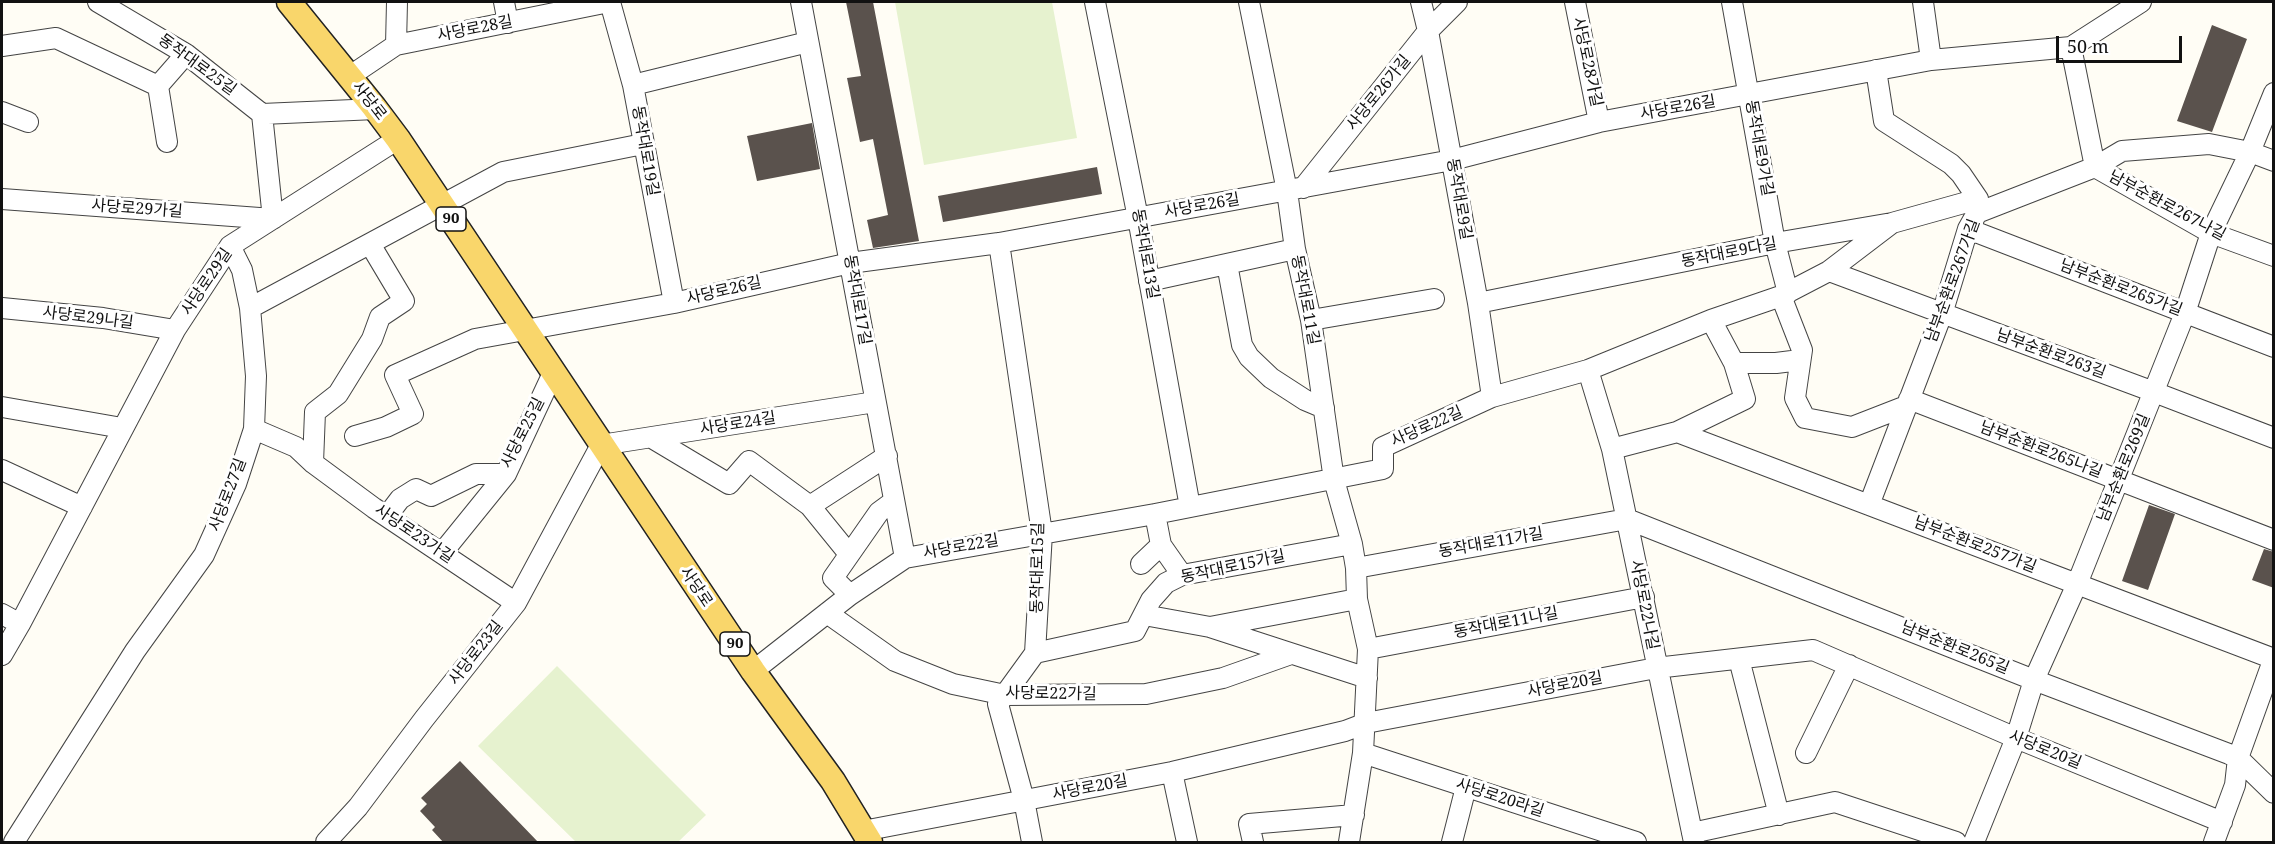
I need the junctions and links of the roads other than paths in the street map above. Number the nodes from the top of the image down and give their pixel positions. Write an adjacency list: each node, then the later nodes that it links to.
1 (98, 2): 21 (street, 동작대로25길)
2 (290, 2): 24 (main road, 사당로 / 90)
3 (397, 2): 18 (street)
4 (504, 2): 15 (street)
5 (610, 2): 15 (street, 사당로28길); 25 (street, 동작대로19길)
6 (801, 2): 17 (street, 동작대로17길)
7 (1095, 2): 44 (street, 동작대로13길)
8 (1249, 2): 41 (street, 동작대로11길)
9 (1420, 2): 16 (street, 동작대로9길)
10 (1457, 2): 16 (street, 사당로26가길)
11 (1575, 2): 33 (street, 사당로28가길)
12 (1732, 2): 28 (street, 동작대로9가길)
13 (1923, 2): 22 (street)
14 (2141, 2): 20 (street, 사당로26길)
15 (508, 23): 18 (street, 사당로28길)
16 (1428, 31): 38 (street, 동작대로9길); 41 (street, 사당로26가길)
17 (808, 42): 25 (street); 55 (street, 동작대로17길)
18 (396, 45): 24 (street, 사당로28길)
19 (2, 46): 26 (street)
20 (2071, 47): 22 (street, 사당로26길); 40 (street)
21 (186, 54): 26 (street); 31 (street, 동작대로25길)
22 (1930, 60): 23 (street, 사당로26길)
23 (1876, 70): 28 (street, 사당로26길); 46 (street, 동작대로9다길)
24 (350, 76): 29 (main road, 사당로 / 90)
25 (633, 85): 36 (street, 동작대로19길)
26 (158, 86): 35 (street)
27 (2274, 93): 37 (street, 남부순환로269길)
28 (1750, 95): 33 (street, 사당로26길); 50 (street, 동작대로9가길)
29 (376, 110): 31 (street); 34 (main road, 사당로 / 90)
30 (2, 112): 32 (street)
31 (262, 114): 45 (street)
32 (28, 122)
33 (1599, 122): 38 (street, 사당로26길)
34 (398, 139): 43 (main road, 사당로 / 90); 45 (street, 사당로29길)
35 (167, 142)
36 (643, 144): 43 (street); 61 (street, 동작대로19길)
37 (2250, 152): 39 (street, 남부순환로267가길); 40 (street, 남부순환로267가길); 48 (street, 남부순환로269길)
38 (1452, 160): 41 (street, 사당로26길); 62 (street, 동작대로9길)
39 (2274, 161)
40 (2095, 167): 47 (street, 남부순환로267가길); 48 (street, 남부순환로267나길)
41 (1295, 189): 44 (street, 사당로26길); 53 (street, 동작대로11길)
42 (2, 199): 45 (street, 사당로29가길)
43 (441, 206): 51 (street); 70 (main road, 사당로 / 90)
44 (1138, 218): 49 (street, 사당로26길); 58 (street, 동작대로13길)
45 (273, 219): 52 (street, 사당로29길)
46 (1892, 223): 50 (street, 동작대로9다길); 57 (street, 사당로22길)
47 (1968, 229): 65 (street, 남부순환로265가길); 66 (street, 남부순환로267가길)
48 (2211, 233): 54 (street, 남부순환로267나길); 65 (street, 남부순환로269길)
49 (999, 243): 55 (street, 사당로26길); 104 (street, 동작대로15길)
50 (1775, 243): 59 (street, 동작대로9가길); 62 (street, 동작대로9다길)
51 (370, 244): 64 (street); 91 (street)
52 (230, 246): 64 (street, 사당로27길); 69 (street, 사당로29길)
53 (1295, 249): 56 (street); 67 (street, 동작대로11길)
54 (2274, 256)
55 (850, 263): 61 (street, 사당로26길); 78 (street, 동작대로17길)
56 (1227, 264): 58 (street); 81 (street)
57 (1829, 271): 59 (street, 사당로22길); 66 (street, 남부순환로263길)
58 (1149, 280): 100 (street, 동작대로13길)
59 (1784, 295): 68 (street, 사당로22길); 72 (street, 동작대로9가길)
60 (1434, 299): 67 (street)
61 (674, 303): 70 (street, 사당로26길)
62 (1478, 303): 77 (street, 동작대로9길)
63 (2, 308): 69 (street, 사당로29나길)
64 (250, 308): 83 (street, 사당로27길)
65 (2186, 313): 71 (street, 남부순환로265가길); 76 (street, 남부순환로269길)
66 (1942, 314): 76 (street, 남부순환로263길); 79 (street, 남부순환로267가길)
67 (1311, 320): 81 (street, 동작대로11길)
68 (1711, 320): 73 (street); 75 (street, 사당로22길)
69 (175, 330): 82 (street, 사당로29길)
70 (526, 330): 74 (main road, 사당로 / 90); 85 (street)
71 (2274, 347)
72 (1800, 360): 73 (street); 79 (street)
73 (1734, 363): 84 (street)
74 (554, 370): 88 (main road, 사당로 / 90); 93 (street, 사당로25길)
75 (1588, 370): 77 (street, 사당로22길); 89 (street, 사당로22나길)
76 (2154, 392): 87 (street, 남부순환로263길); 95 (street, 남부순환로269길)
77 (1492, 397): 94 (street, 사당로22길)
78 (875, 402): 86 (street, 사당로24길); 90 (street, 동작대로17길)
79 (1907, 403): 95 (street, 남부순환로265나길); 97 (street, 남부순환로267가길)
80 (2, 407): 82 (street)
81 (1324, 408): 94 (street, 동작대로11길)
82 (122, 428): 99 (street, 사당로29길)
83 (254, 429): 91 (street, 사당로23가길); 150 (street, 사당로27길)
84 (1677, 432): 89 (street); 97 (street, 남부순환로257가길)
85 (355, 436)
86 (652, 438): 88 (street, 사당로24길); 98 (street)
87 (2274, 438)
88 (601, 445): 118 (street, 사당로23길); 132 (main road, 사당로 / 90)
89 (1612, 449): 103 (street, 사당로22나길)
90 (887, 456): 96 (street, 동작대로17길); 98 (street)
91 (313, 463): 102 (street, 사당로23가길)
92 (2, 470): 99 (street)
93 (506, 474): 102 (street, 사당로25길); 108 (street)
94 (1334, 480): 100 (street, 사당로22길); 106 (street, 동작대로11길)
95 (2119, 480): 105 (street, 남부순환로265나길); 114 (street, 남부순환로269길)
96 (894, 501): 109 (street); 110 (street, 동작대로17길)
97 (1869, 505): 114 (street, 남부순환로257가길)
98 (810, 506): 109 (street)
99 (82, 507): 122 (street, 사당로29길)
100 (1190, 507): 101 (street, 사당로22길)
101 (1155, 514): 104 (street, 사당로22길); 107 (street)
102 (387, 516): 108 (street, 사당로23가길)
103 (1627, 519): 112 (street, 동작대로11가길); 116 (street, 사당로22나길); 134 (street, 남부순환로265길)
104 (1042, 533): 110 (street, 사당로22길); 125 (street, 동작대로15길)
105 (2274, 540)
106 (1352, 544): 112 (street, 동작대로11길); 113 (street, 동작대로15가길)
107 (1161, 545): 111 (street); 113 (street)
108 (442, 553): 118 (street, 사당로23가길)
109 (849, 554): 115 (street)
110 (905, 558): 115 (street, 사당로22길)
111 (1142, 564)
112 (1356, 568): 117 (street, 동작대로11길)
113 (1182, 575): 121 (street, 동작대로15가길)
114 (2077, 585): 129 (street, 남부순환로257가길); 134 (street, 남부순환로269길)
115 (850, 595): 119 (street, 사당로22길)
116 (1644, 597): 124 (street, 동작대로11나길); 131 (street, 사당로22나길)
117 (1357, 599): 123 (street); 124 (street, 동작대로11길)
118 (516, 603): 151 (street, 사당로23길)
119 (827, 613): 132 (street, 사당로22길); 135 (street, 사당로22가길)
120 (2, 614): 122 (street)
121 (1144, 615): 123 (street); 125 (street, 동작대로15가길)
122 (20, 624): 127 (street, 사당로29길)
123 (1210, 627): 126 (street)
124 (1368, 649): 133 (street, 동작대로11길)
125 (1035, 653): 135 (street)
126 (1291, 654): 133 (street); 135 (street, 사당로22가길)
127 (2, 655)
128 (1739, 659): 130 (street, 사당로20길); 131 (street, 사당로20길); 146 (street)
129 (2273, 659): 140 (street)
130 (1849, 665): 137 (street, 사당로20길); 139 (street)
131 (1656, 668): 136 (street, 사당로20길); 149 (street, 사당로22나길)
132 (753, 671): 148 (main road, 사당로 / 90)
133 (1367, 678): 136 (street, 동작대로11길)
134 (2034, 680): 137 (street, 남부순환로269길); 140 (street, 남부순환로265길)
135 (1005, 695): 144 (street)
136 (1366, 723): 138 (street, 동작대로11길); 141 (street, 사당로20길)
137 (2016, 738): 147 (street, 사당로20길); 159 (street, 남부순환로269길)
138 (1364, 753): 142 (street, 사당로20라길); 145 (street, 동작대로11길)
139 (1806, 753)
140 (2238, 758): 143 (street, 남부순환로265길); 147 (street)
141 (1172, 772): 144 (street, 사당로20길); 153 (street)
142 (1466, 786): 156 (street); 157 (street, 사당로20라길)
143 (2274, 793)
144 (1024, 800): 148 (street, 사당로20길); 152 (street)
145 (1354, 815): 154 (street); 155 (street, 동작대로11길)
146 (1779, 815): 149 (street); 158 (street)
147 (2222, 822): 160 (street)
148 (866, 837)
149 (1693, 838)
150 (14, 843)
151 (326, 843)
152 (1032, 843)
153 (1187, 843)
154 (1253, 843)
155 (1349, 843)
156 (1452, 843)
157 (1636, 843)
158 (1956, 843)
159 (1974, 843)
160 (2214, 843)

